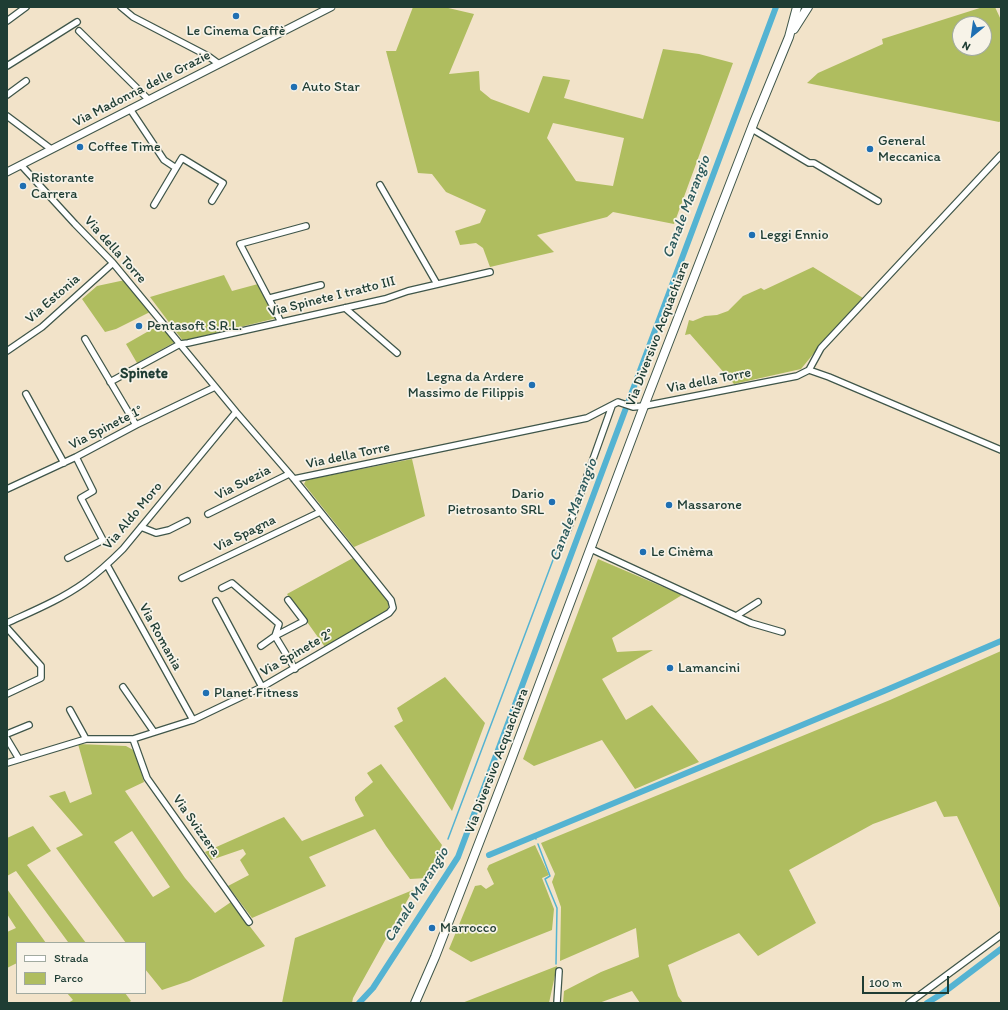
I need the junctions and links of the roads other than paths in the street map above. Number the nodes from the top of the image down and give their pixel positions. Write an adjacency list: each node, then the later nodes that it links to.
1 (26, 7): 6 (street)
2 (121, 7): 10 (street)
3 (331, 7): 10 (street, Via Madonna delle Grazie)
4 (797, 7): 9 (main road)
5 (808, 7): 9 (main road)
6 (7, 21)
7 (77, 22): 11 (street)
8 (79, 31): 14 (street)
9 (789, 37): 17 (main road, Via Diversivo Acquachiara)
10 (219, 64): 14 (street, Via Madonna delle Grazie)
11 (7, 66)
12 (26, 81): 13 (street)
13 (7, 94)
14 (149, 100): 15 (street, Via Madonna delle Grazie)
15 (130, 109): 18 (street, Via Madonna delle Grazie); 21 (street)
16 (7, 116): 18 (street)
17 (752, 129): 25 (street); 44 (main road, Via Diversivo Acquachiara)
18 (52, 149): 20 (street, Via Madonna delle Grazie)
19 (1001, 155): 39 (street)
20 (21, 165): 22 (street, Via Madonna delle Grazie); 28 (street, Via della Torre)
21 (176, 168): 24 (street); 26 (street)
22 (7, 172)
23 (380, 185): 30 (street)
24 (212, 201)
25 (878, 201)
26 (154, 205)
27 (306, 226): 32 (street)
28 (114, 263): 36 (street, Via della Torre); 37 (street, Via Estonia)
29 (490, 272): 30 (street, Via Spinete I tratto III)
30 (437, 284): 33 (street, Via Spinete I tratto III)
31 (321, 285): 32 (street)
32 (270, 298): 34 (street)
33 (345, 308): 34 (street, Via Spinete I tratto III); 38 (street)
34 (281, 322): 36 (street, Via Spinete I tratto III)
35 (85, 339): 40 (street)
36 (180, 344): 40 (street, Via Spinete I tratto III); 41 (street, Via della Torre)
37 (7, 351)
38 (397, 353)
39 (809, 370): 44 (street, Via della Torre); 47 (street)
40 (110, 382): 46 (street)
41 (215, 387): 45 (street, Via della Torre); 46 (street, Via Spinete 1°)
42 (26, 394): 49 (street)
43 (612, 406): 44 (street, Via della Torre); 51 (street, Via della Torre); 57 (street)
44 (644, 406): 58 (main road, Via Diversivo Acquachiara)
45 (236, 412): 50 (street, Via della Torre); 56 (street, Via Aldo Moro)
46 (136, 425): 48 (street, Via Spinete 1°)
47 (1001, 450)
48 (76, 457): 49 (street, Via Spinete 1°); 59 (street)
49 (64, 463): 52 (street, Via Spinete 1°)
50 (289, 474): 51 (street, Via della Torre); 54 (street, Via Svezia)
51 (294, 479): 53 (street, Via Spinete 2°)
52 (7, 490)
53 (320, 512): 61 (street, Via Spagna); 72 (street, Via Spinete 2°)
54 (208, 514)
55 (187, 521): 56 (street)
56 (141, 527): 60 (street, Via Aldo Moro)
57 (567, 532)
58 (591, 549): 66 (street); 89 (main road, Via Diversivo Acquachiara)
59 (68, 558)
60 (107, 565): 67 (street, Via Aldo Moro); 77 (street, Via Romania)
61 (182, 578)
62 (222, 588): 70 (street)
63 (288, 600): 70 (street)
64 (216, 601): 73 (street)
65 (758, 602): 66 (street)
66 (736, 616): 69 (street)
67 (7, 623)
68 (7, 628): 75 (street)
69 (782, 632)
70 (275, 636): 71 (street); 72 (street)
71 (261, 646)
72 (295, 669): 73 (street, Via Spinete 2°)
73 (262, 687): 77 (street, Via Spinete 2°)
74 (123, 688): 79 (street)
75 (7, 694)
76 (70, 710): 82 (street)
77 (193, 720): 79 (street, Via Spinete 2°)
78 (29, 725): 80 (street)
79 (154, 732): 83 (street, Via Spinete 2°)
80 (7, 734)
81 (7, 738): 84 (street)
82 (86, 739): 83 (street, Via Spinete 2°); 84 (street, Via Spinete 2°)
83 (133, 739): 86 (street, Via Svizzera)
84 (19, 758): 85 (street, Via Spinete 2°)
85 (7, 763)
86 (249, 922)
87 (1001, 935): 91 (street)
88 (560, 971): 90 (street)
89 (415, 1003)
90 (557, 1003)
91 (909, 1003)

